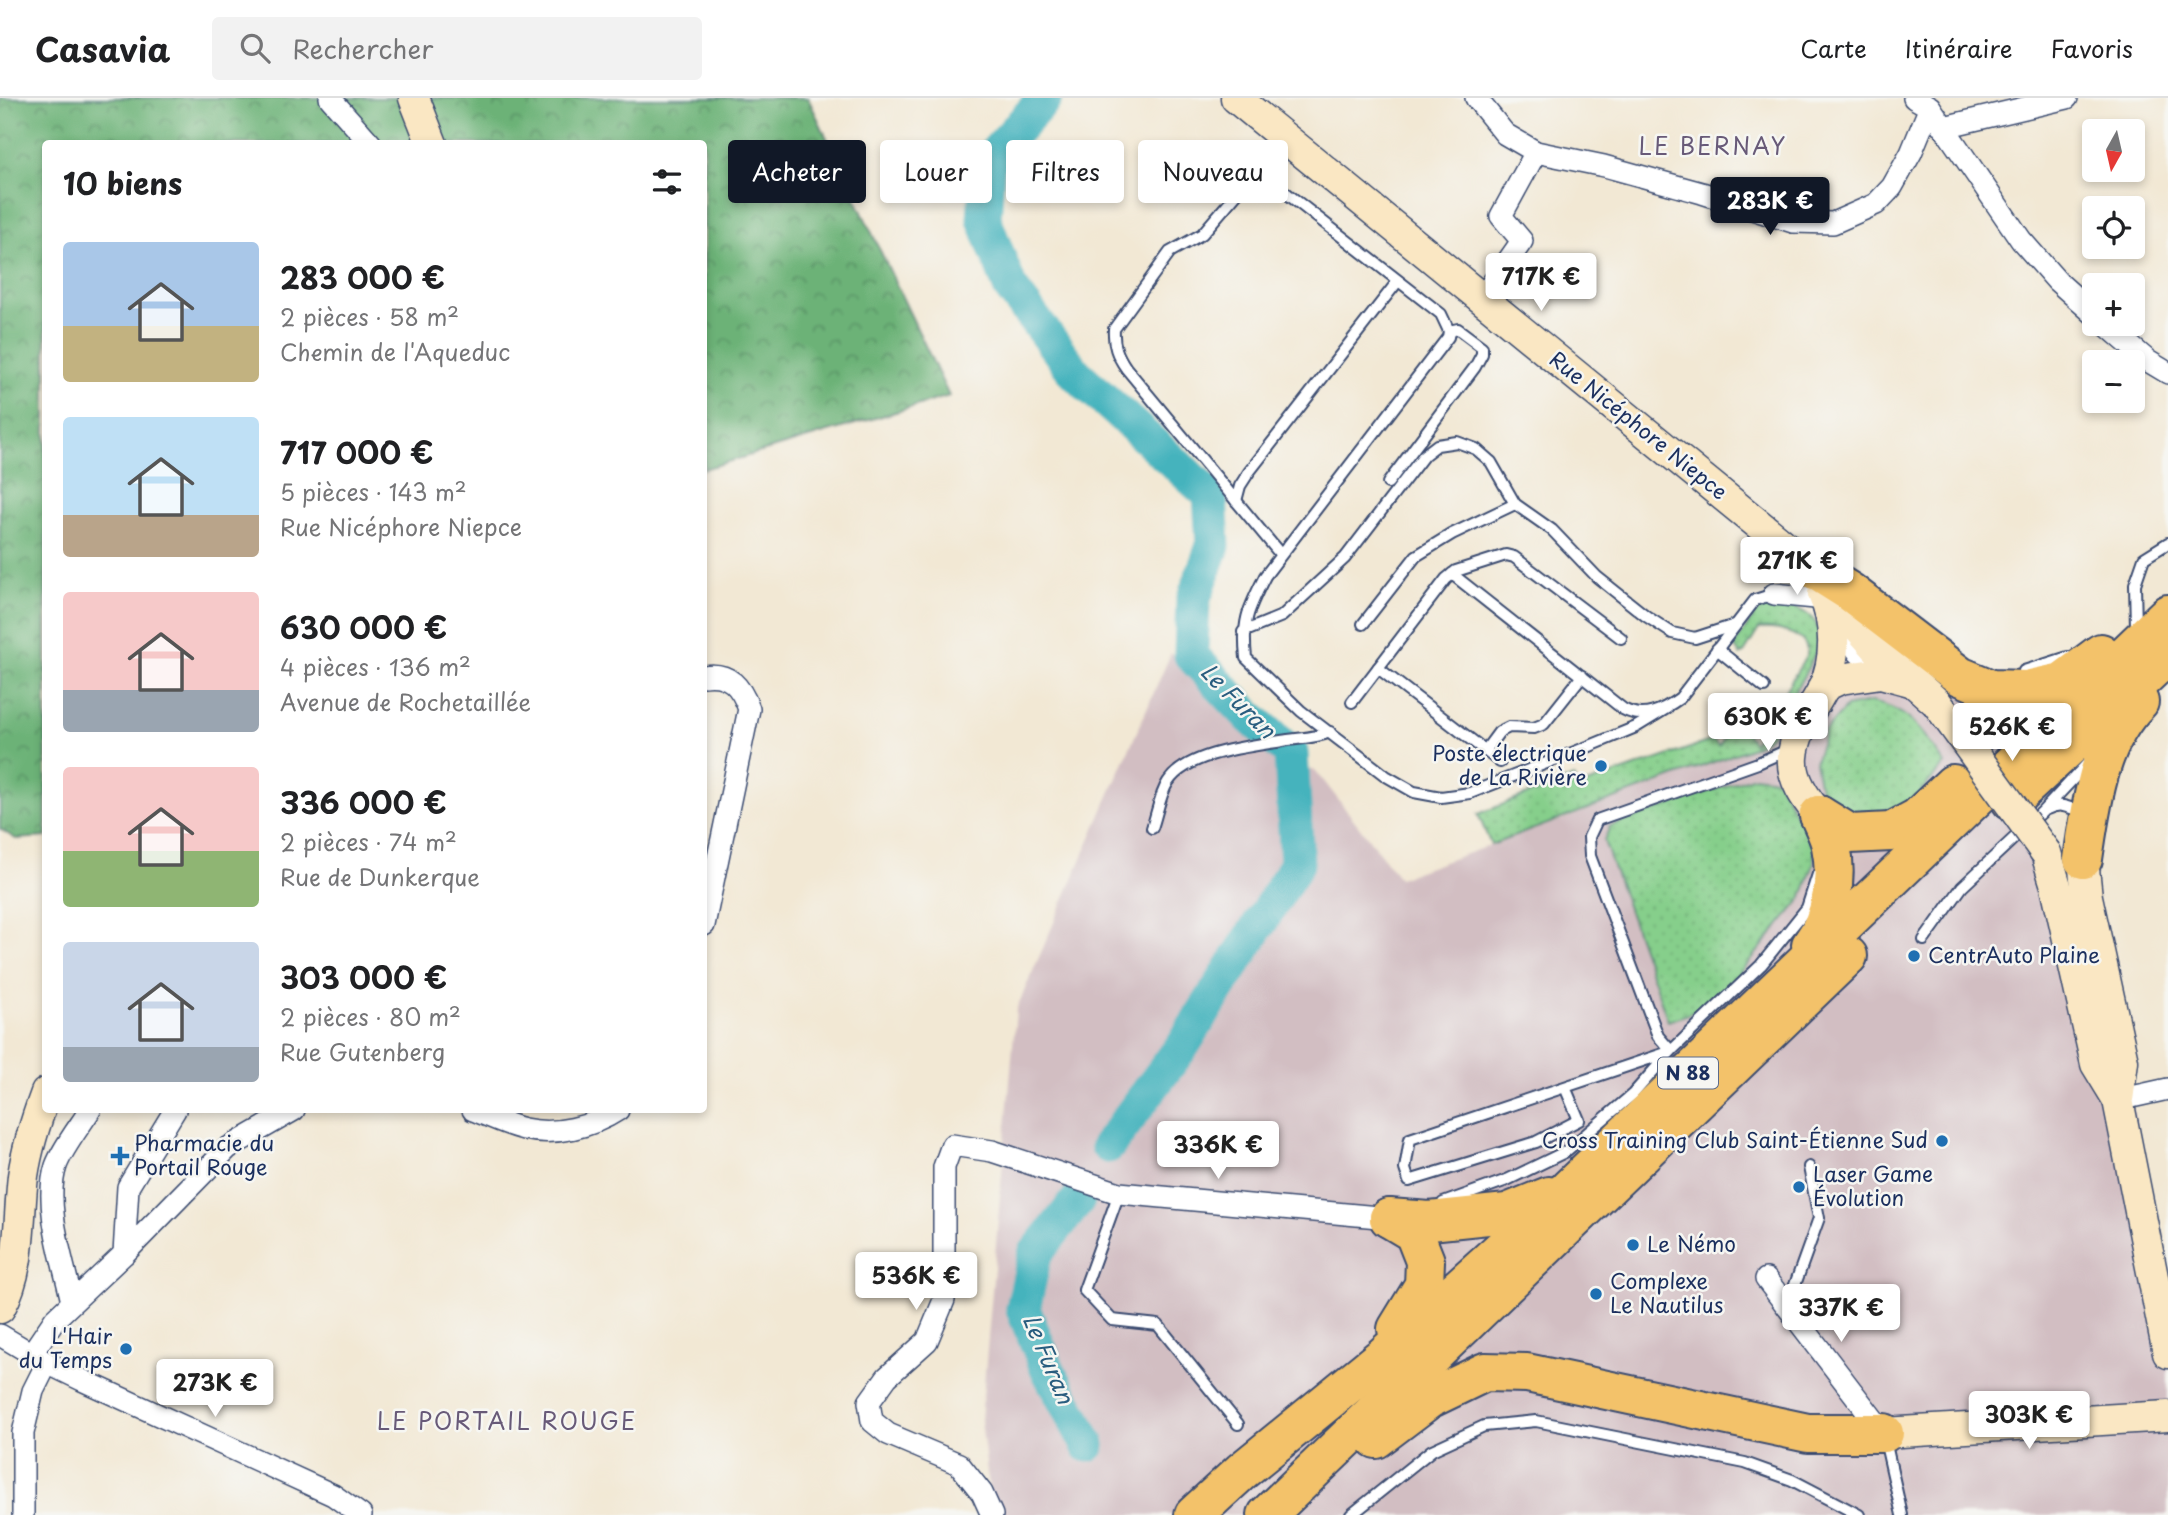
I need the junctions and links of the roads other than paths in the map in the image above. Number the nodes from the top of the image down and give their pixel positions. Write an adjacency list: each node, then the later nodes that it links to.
1 (330, 98): 8 (street)
2 (414, 98): 9 (street)
3 (1236, 98): 12 (street, Rue Nicéphore Niepce)
4 (1476, 98): 10 (street)
5 (2067, 98): 7 (street)
6 (1922, 103): 7 (street); 10 (street)
7 (1944, 127): 13 (street)
8 (355, 135)
9 (430, 140)
10 (1536, 152): 12 (street)
11 (1398, 281): 14 (lane); 18 (lane); 18 (lane)
12 (1482, 298): 23 (street, Rue Nicéphore Niepce)
13 (2082, 303)
14 (1449, 331): 17 (lane); 21 (lane)
15 (2119, 336): 16 (street)
16 (2168, 373)
17 (1388, 483)
18 (1236, 501): 21 (lane)
19 (1515, 504): 27 (lane); 28 (lane); 29 (lane)
20 (2168, 542): 26 (lane)
21 (1281, 555): 29 (lane)
22 (1452, 574): 30 (lane); 34 (lane); 38 (lane)
23 (1822, 593): 24 (street); 33 (highway); 35 (street); 39 (street, Rue Nicéphore Niepce); 41 (street)
24 (1774, 594): 28 (lane)
25 (2168, 605): 26 (highway)
26 (2152, 621): 33 (highway); 58 (highway, N 88)
27 (1363, 624)
28 (1735, 625): 31 (lane)
29 (1243, 632): 44 (lane)
30 (1621, 638)
31 (1717, 649): 40 (lane); 43 (lane)
32 (2168, 654): 90 (highway, N 88)
33 (2071, 667): 52 (highway)
34 (1378, 668): 42 (lane); 47 (lane)
35 (1881, 673): 39 (street); 41 (street)
36 (2168, 675): 45 (highway)
37 (707, 676): 56 (street)
38 (1582, 676): 43 (lane); 47 (lane)
39 (1914, 682): 62 (street, Rue Nicéphore Niepce, bridge)
40 (1764, 687)
41 (1824, 687): 46 (street)
42 (1352, 702)
43 (1667, 708): 44 (lane)
44 (1330, 732): 51 (lane)
45 (2116, 733): 49 (lane); 54 (highway)
46 (1796, 746): 50 (street); 59 (lane)
47 (1485, 751): 48 (lane)
48 (1500, 762)
49 (2042, 812): 54 (lane); 57 (lane)
50 (1819, 815): 52 (highway); 53 (lane); 55 (highway)
51 (1152, 828)
52 (1891, 832): 55 (highway)
53 (1820, 853)
54 (2083, 859): 62 (street)
55 (1827, 877): 58 (highway); 59 (lane)
56 (707, 911)
57 (1924, 940)
58 (1777, 988): 70 (highway, N 88)
59 (1671, 1051): 60 (lane); 72 (lane)
60 (1565, 1087): 60 (lane)
61 (2168, 1089): 62 (street)
62 (2118, 1100): 80 (street)
63 (42, 1104): 78 (street)
64 (88, 1113): 76 (street)
65 (172, 1113): 74 (street)
66 (289, 1113): 74 (street)
67 (481, 1113): 68 (street)
68 (613, 1113)
69 (1809, 1167): 77 (lane)
70 (1568, 1189): 73 (highway); 81 (highway, N 88)
71 (1119, 1193): 73 (street); 84 (lane); 88 (street)
72 (1436, 1205)
73 (1407, 1213): 81 (highway)
74 (124, 1254): 76 (street)
75 (1766, 1279): 77 (street)
76 (72, 1302): 82 (street)
77 (1787, 1307): 85 (street)
78 (0, 1308)
79 (0, 1335): 82 (street)
80 (2168, 1353)
81 (1382, 1357): 89 (highway, N 88)
82 (39, 1358): 86 (street); 87 (street)
83 (2168, 1416): 85 (street)
84 (1238, 1423)
85 (1884, 1433): 91 (highway); 94 (lane)
86 (23, 1515)
87 (360, 1515)
88 (992, 1515)
89 (1194, 1515)
90 (1267, 1515)
91 (1277, 1515)
92 (1351, 1515): 93 (lane)
93 (1858, 1515)
94 (1902, 1515)

